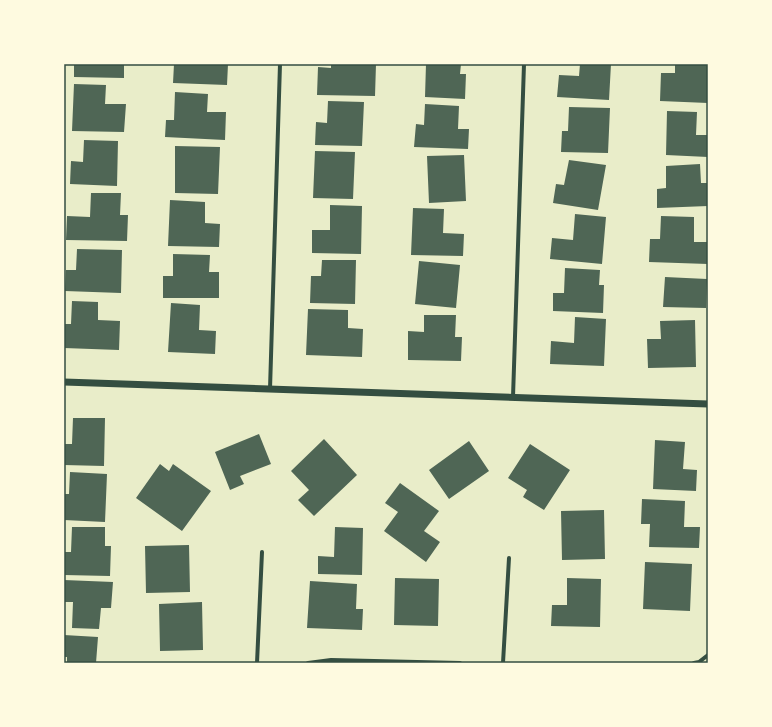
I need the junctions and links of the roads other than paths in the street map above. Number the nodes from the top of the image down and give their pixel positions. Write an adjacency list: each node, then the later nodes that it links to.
1 (280, 64): 4 (street)
2 (524, 64): 5 (street)
3 (64, 382): 4 (street)
4 (270, 389): 5 (street)
5 (512, 397): 6 (street)
6 (708, 404)
7 (262, 552): 10 (street)
8 (509, 558): 13 (street)
9 (708, 655): 14 (street)
10 (257, 663)
11 (308, 663): 12 (street)
12 (460, 663)
13 (504, 663)
14 (694, 663)

